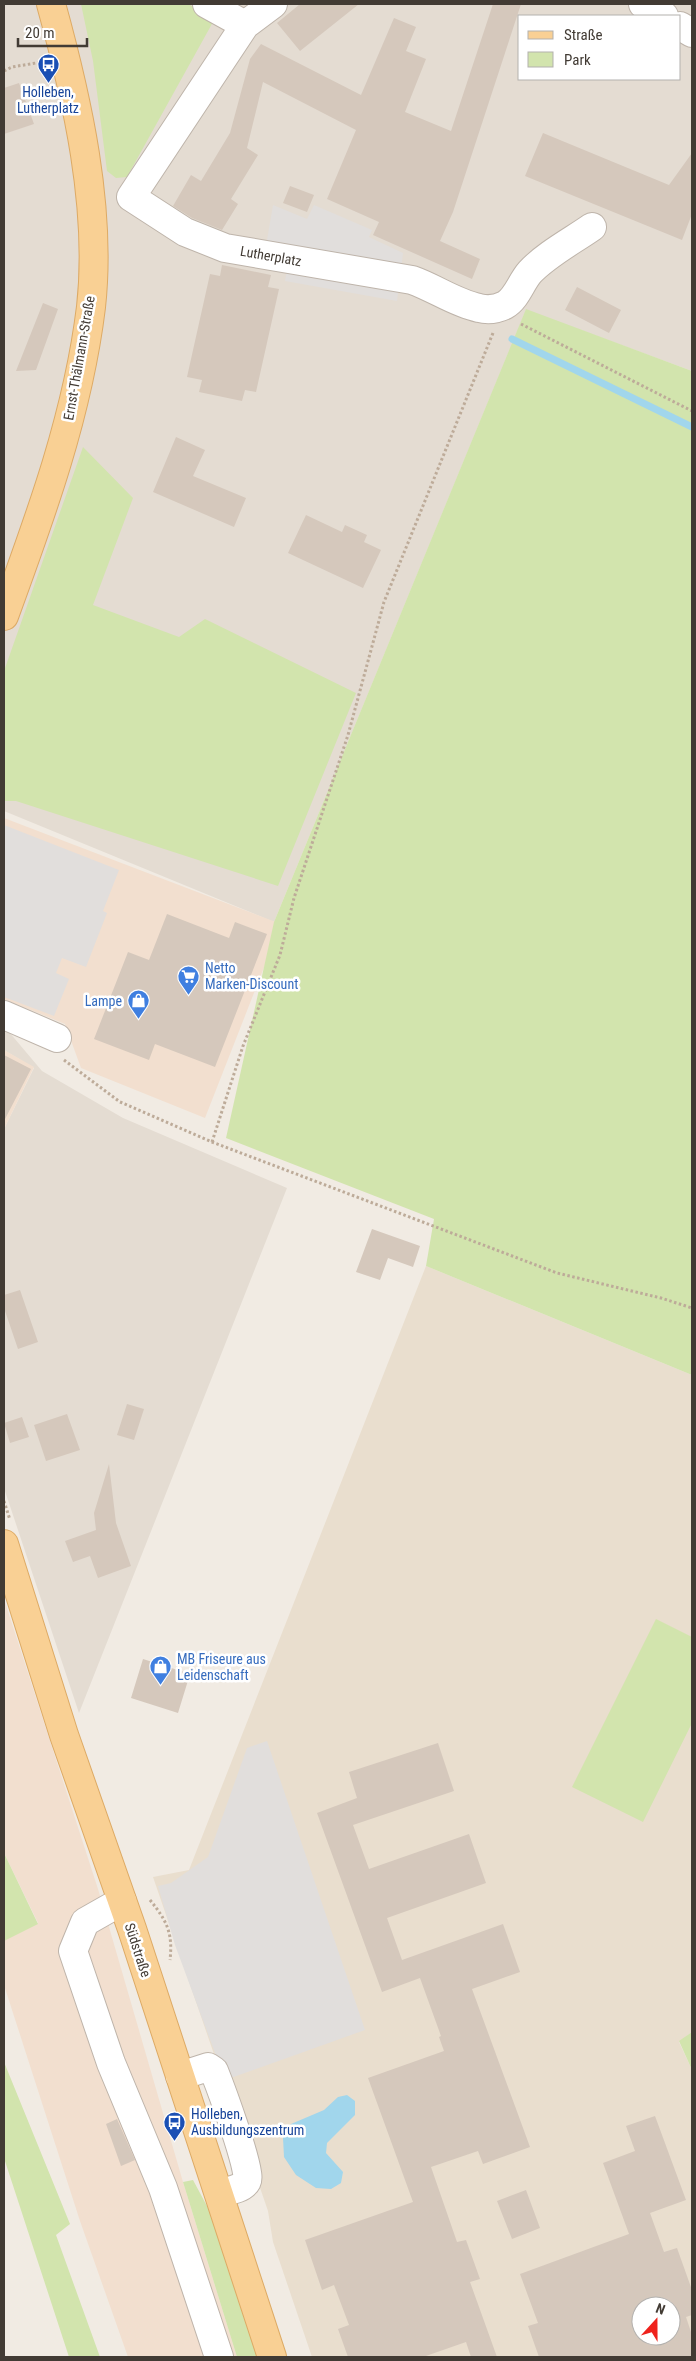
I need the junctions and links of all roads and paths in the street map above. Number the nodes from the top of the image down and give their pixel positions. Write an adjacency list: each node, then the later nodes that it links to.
1 (51, 4): 9 (main road, Ernst-Thälmann-Straße)
2 (207, 4): 6 (street)
3 (273, 4): 6 (street, Lutherplatz)
4 (643, 4): 5 (street)
5 (662, 15)
6 (244, 25): 12 (street, Lutherplatz)
7 (681, 27): 8 (street)
8 (692, 33)
9 (66, 58): 10 (path); 14 (main road, Ernst-Thälmann-Straße)
10 (4, 71)
11 (592, 227): 12 (street)
12 (494, 309): 13 (path); 18 (path)
13 (692, 411)
14 (12, 570): 15 (main road, Ernst-Thälmann-Straße)
15 (4, 616)
16 (4, 1015): 17 (street)
17 (57, 1038): 18 (path)
18 (212, 1142): 19 (path)
19 (692, 1308)
20 (4, 1544): 21 (main road, Südstraße)
21 (122, 1902): 22 (street); 23 (main road, Südstraße)
22 (219, 2357)
23 (272, 2357)

